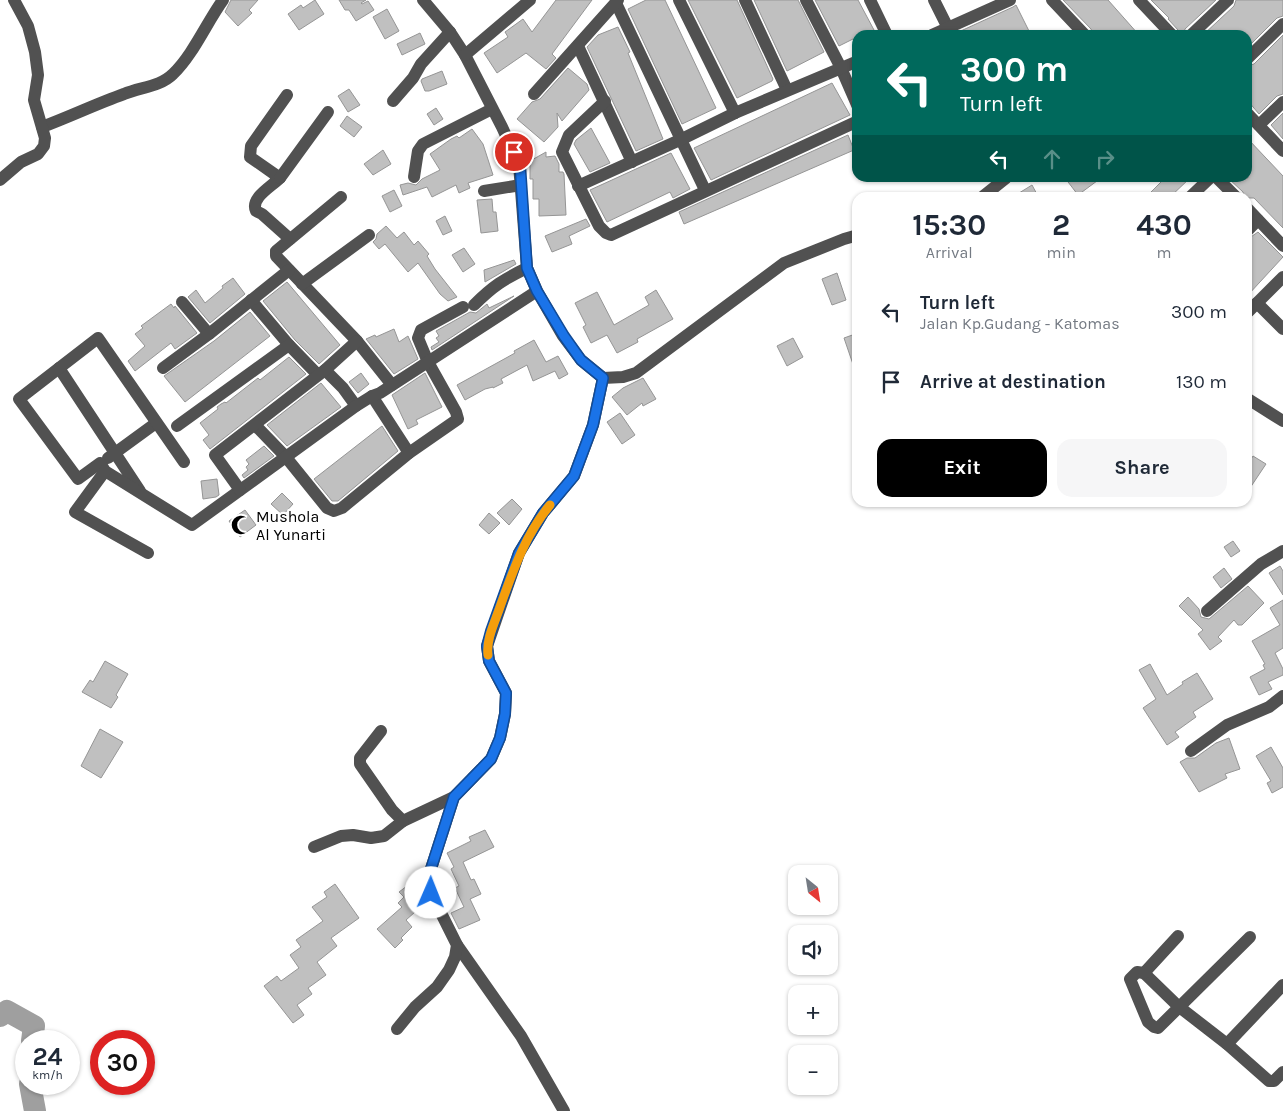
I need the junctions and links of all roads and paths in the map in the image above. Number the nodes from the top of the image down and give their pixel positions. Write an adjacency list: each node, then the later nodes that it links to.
1 (14, 0): 41 (street)
2 (223, 0): 41 (street)
3 (423, 0): 22 (street)
4 (530, 0): 25 (street)
5 (679, 0): 37 (street)
6 (745, 0): 28 (street)
7 (806, 0): 27 (street)
8 (870, 0): 17 (street)
9 (934, 0): 16 (street)
10 (1052, 0): 19 (street)
11 (1228, 0): 21 (street)
12 (617, 1): 23 (street); 42 (street)
13 (1142, 1): 20 (street)
14 (1002, 2): 16 (street)
15 (1283, 24): 24 (street)
16 (948, 28): 18 (street)
17 (885, 30)
18 (943, 30)
19 (1076, 30)
20 (1168, 30)
21 (1196, 30)
22 (450, 32): 25 (street); 32 (street)
23 (578, 46): 30 (street); 33 (street)
24 (1252, 54)
25 (464, 55): 35 (street)
26 (852, 63): 27 (street)
27 (841, 68): 28 (street); 29 (street)
28 (787, 90): 37 (street)
29 (852, 93)
30 (534, 94)
31 (287, 95): 46 (street)
32 (393, 101)
33 (605, 102): 44 (street); 52 (street)
34 (1283, 102): 40 (street)
35 (492, 109): 45 (street); 51 (street)
36 (328, 112): 46 (street)
37 (735, 113): 42 (street)
38 (1252, 118): 40 (street)
39 (852, 124): 53 (street)
40 (1259, 126): 43 (street)
41 (42, 127): 47 (street)
42 (682, 139): 44 (street); 53 (street)
43 (1283, 151)
44 (632, 162): 52 (street)
45 (414, 177)
46 (280, 178): 64 (street)
47 (0, 180)
48 (1001, 182): 55 (street)
49 (1206, 182): 56 (street)
50 (1222, 182): 57 (street)
51 (521, 185): 54 (street); 66 (street)
52 (578, 186): 53 (street)
53 (705, 190)
54 (484, 191)
55 (988, 192)
56 (1195, 192)
57 (1231, 192)
58 (341, 197): 64 (street)
59 (1252, 213): 60 (street)
60 (1258, 220): 61 (street); 65 (street)
61 (1252, 226)
62 (369, 235): 69 (street)
63 (852, 237): 82 (street)
64 (290, 239): 67 (street)
65 (1283, 246)
66 (527, 268): 70 (street); 78 (street)
67 (289, 270): 69 (street); 71 (street)
68 (1283, 277): 73 (street)
69 (302, 284): 76 (street)
70 (537, 291): 78 (street); 82 (street)
71 (251, 300): 75 (street); 77 (street)
72 (182, 302): 75 (street)
73 (1252, 307): 74 (street)
74 (1283, 329)
75 (209, 334): 80 (street)
76 (358, 341): 81 (street); 83 (street)
77 (289, 345): 81 (street); 90 (street)
78 (428, 362): 83 (street); 92 (street)
79 (59, 368): 88 (street); 91 (street); 96 (street)
80 (163, 368)
81 (321, 372): 86 (street); 89 (street)
82 (603, 378): 106 (street)
83 (392, 385): 84 (street)
84 (372, 396): 86 (street); 92 (street)
85 (1252, 402): 87 (street)
86 (356, 406): 93 (street)
87 (1283, 421)
88 (156, 422): 91 (street); 94 (street)
89 (255, 425): 93 (street); 97 (street)
90 (177, 426)
91 (114, 453): 95 (street); 98 (street)
92 (409, 453): 93 (street)
93 (285, 456): 97 (street)
94 (184, 462)
95 (102, 467): 96 (street); 98 (street); 99 (street)
96 (78, 479): 99 (street)
97 (240, 490): 98 (street)
98 (143, 495)
99 (86, 497): 101 (street)
100 (1283, 551): 102 (street)
101 (148, 553)
102 (1207, 612)
103 (1283, 696): 105 (street)
104 (381, 731): 107 (street)
105 (1191, 751)
106 (454, 797): 107 (street); 111 (street)
107 (403, 821): 108 (street)
108 (314, 847)
109 (1178, 936): 112 (street)
110 (1250, 937): 114 (street)
111 (457, 945): 115 (street); 118 (street)
112 (1144, 973): 114 (street); 114 (street)
113 (1283, 985): 116 (street)
114 (1178, 1006): 116 (street)
115 (397, 1029)
116 (1228, 1044): 117 (street)
117 (1283, 1072)
118 (564, 1111)

